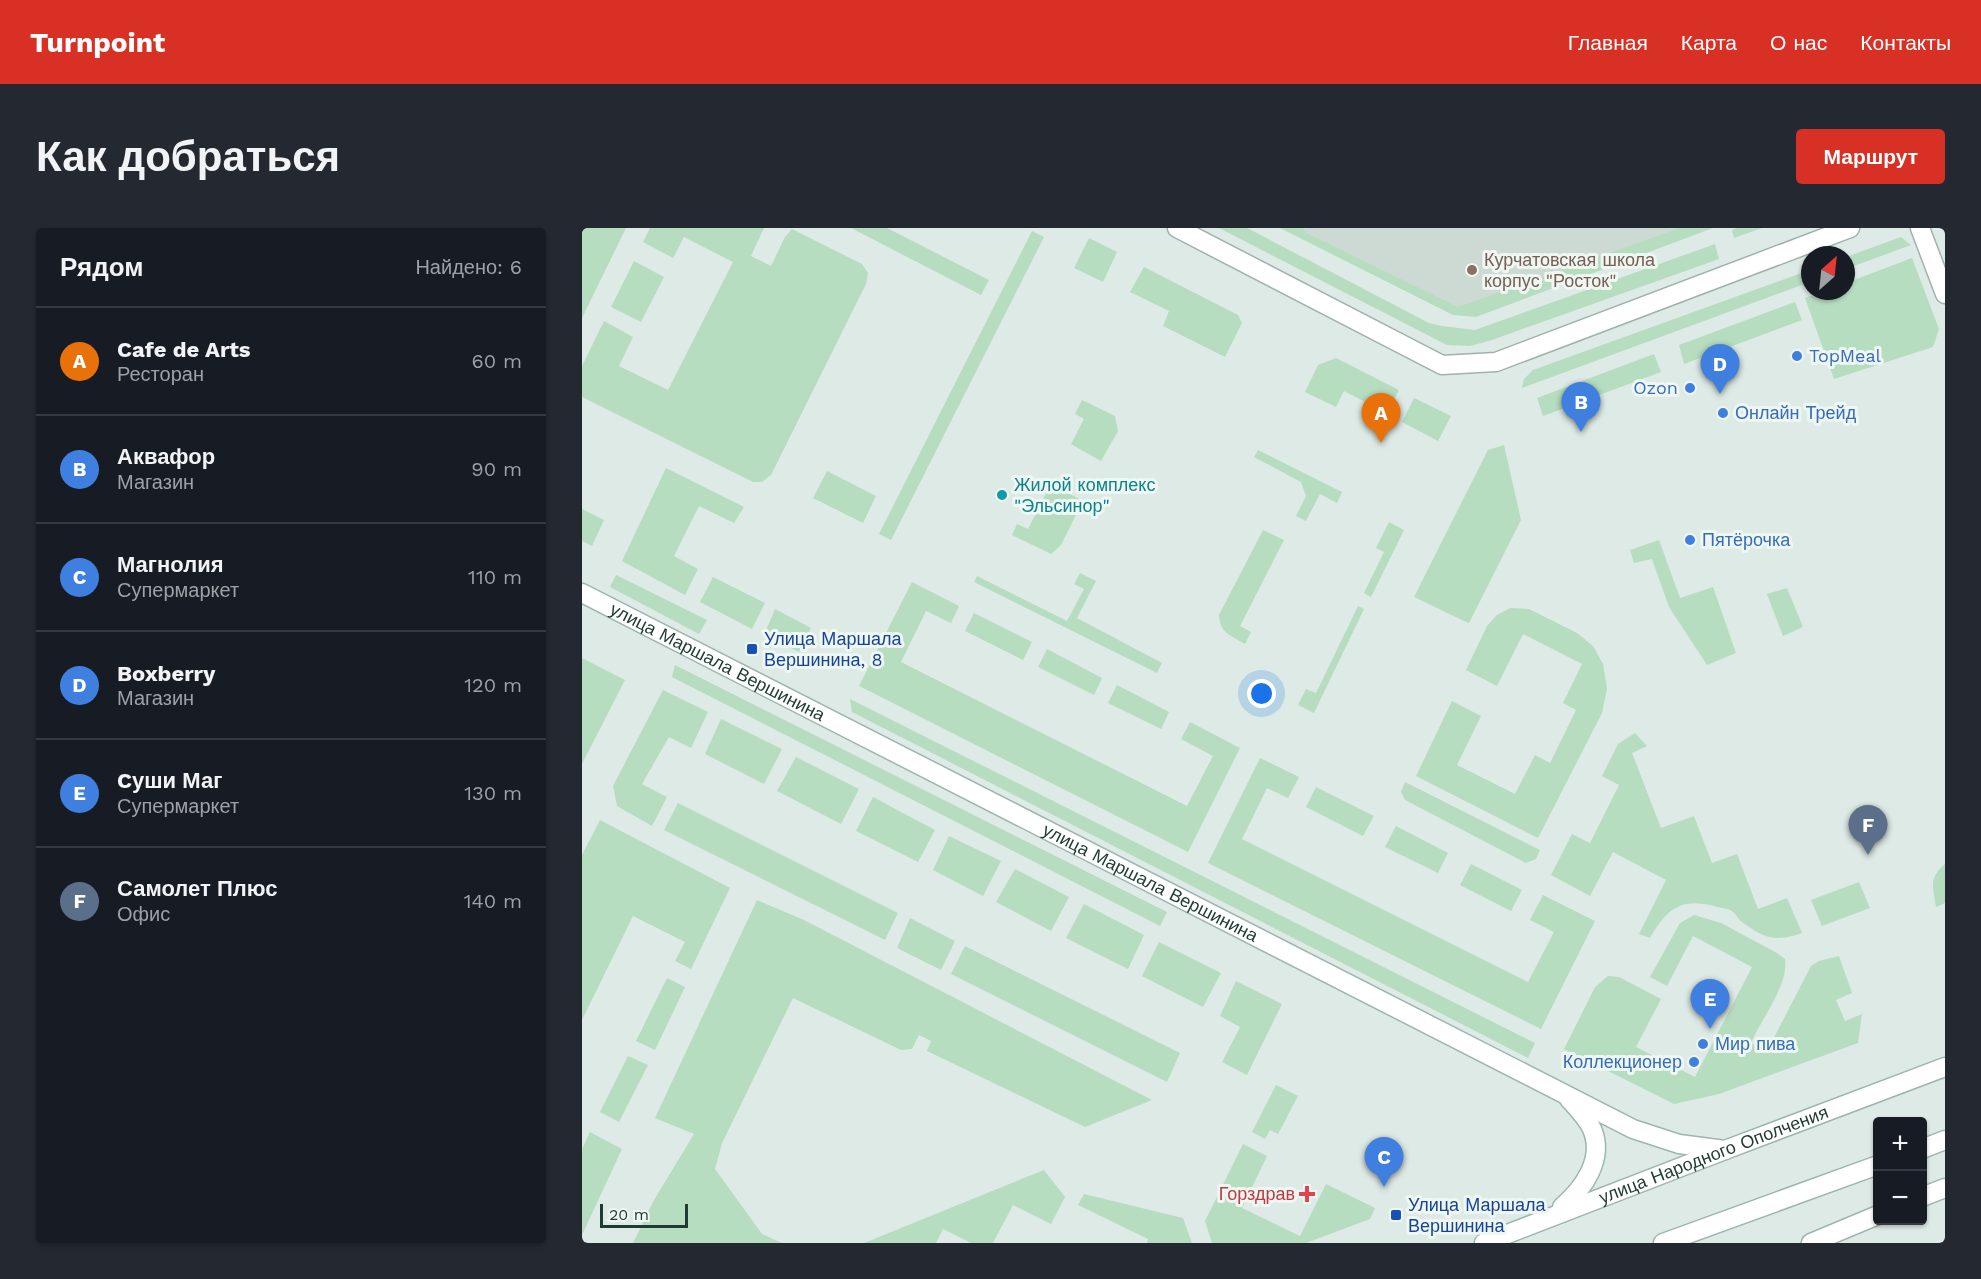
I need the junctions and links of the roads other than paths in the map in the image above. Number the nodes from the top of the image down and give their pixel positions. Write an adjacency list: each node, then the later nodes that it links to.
1 (1177, 228): 2 (street)
2 (1850, 228)
3 (1920, 228): 4 (street)
4 (1945, 294)
5 (582, 593): 7 (street, улица Маршала Вершинина)
6 (1945, 1068): 10 (street, улица Народного Ополчения)
7 (1564, 1093): 10 (street, улица Маршала Вершинина); 14 (street)
8 (1945, 1140): 9 (street)
9 (1927, 1147)
10 (1725, 1150): 14 (street, улица Народного Ополчения)
11 (1873, 1167): 17 (street)
12 (1945, 1188): 13 (street)
13 (1927, 1195)
14 (1551, 1217): 16 (street, улица Народного Ополчения)
15 (1873, 1217): 18 (street)
16 (1484, 1243)
17 (1663, 1243)
18 (1811, 1243)

